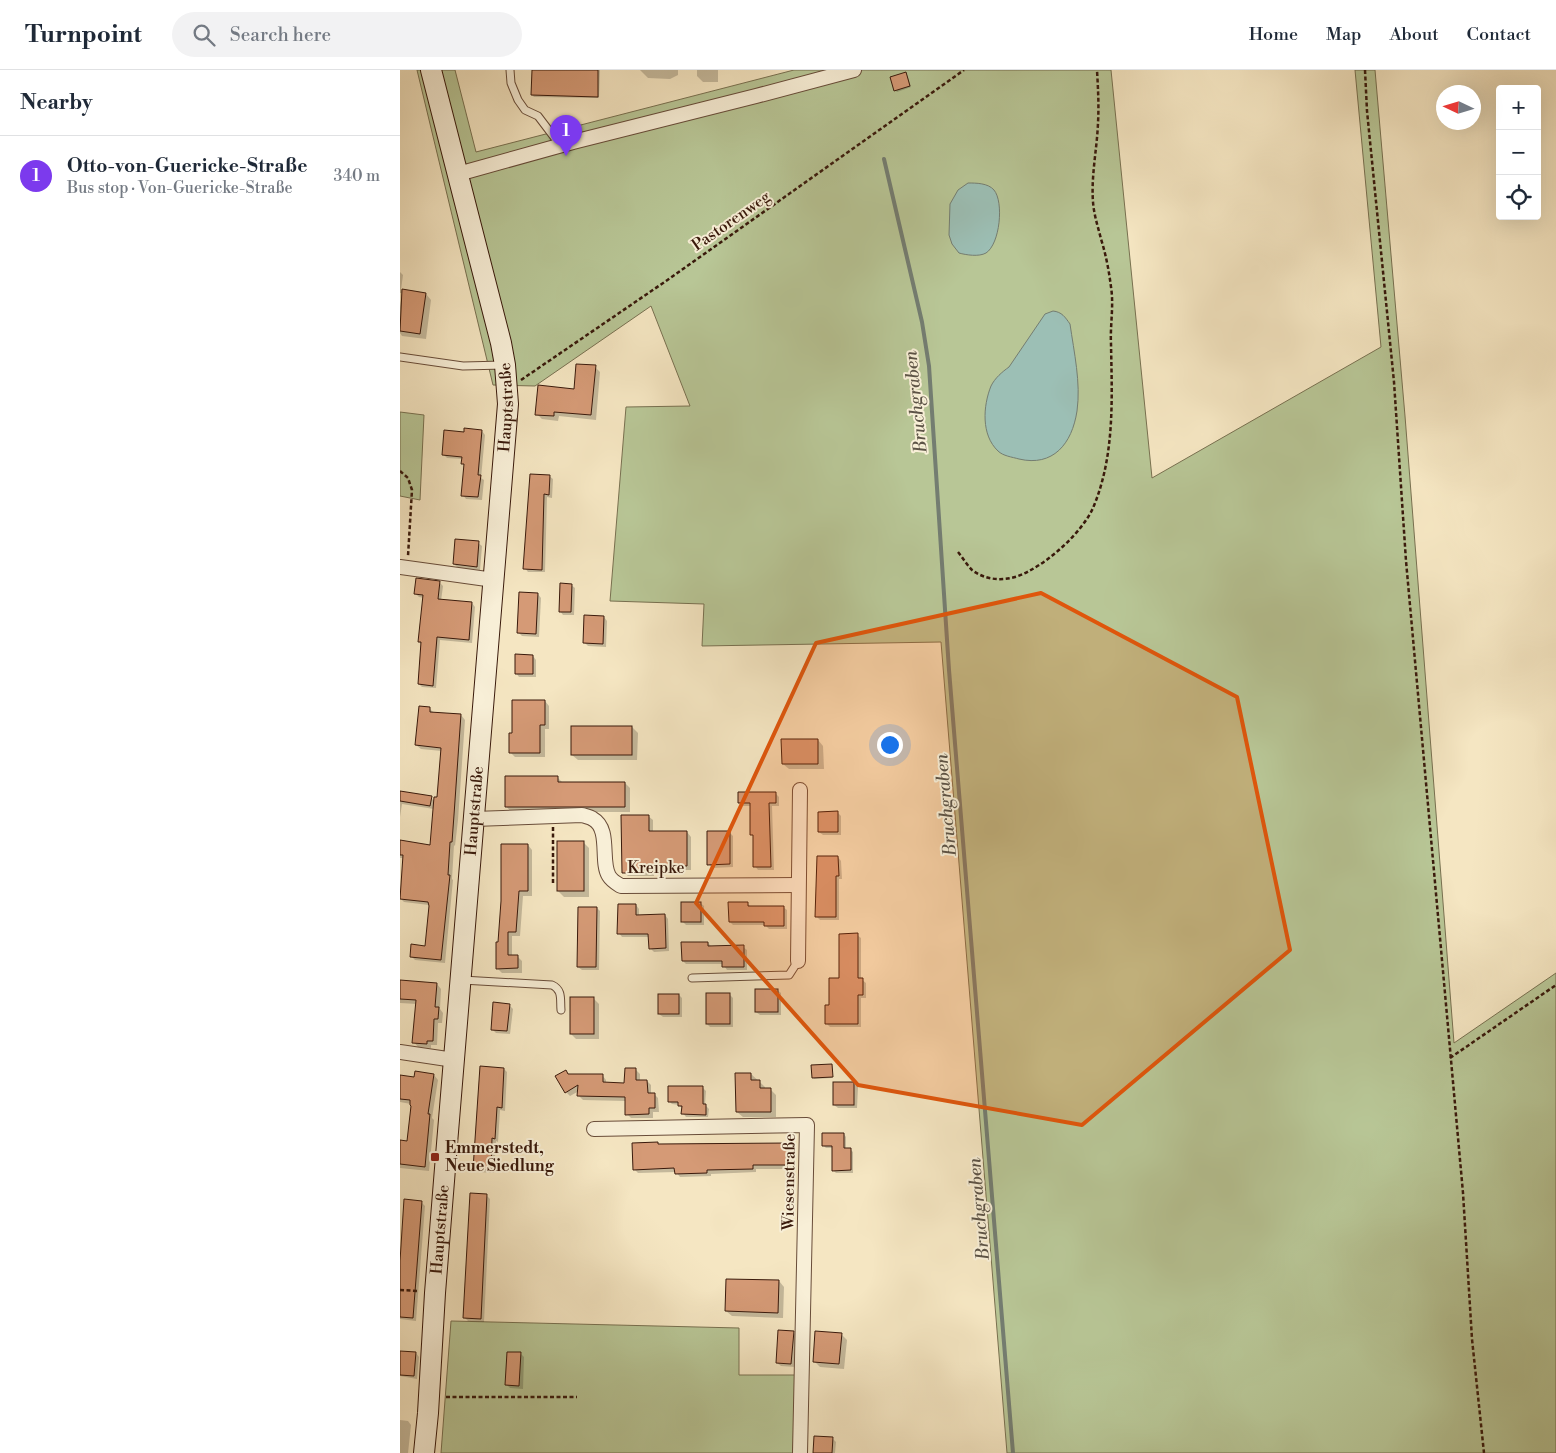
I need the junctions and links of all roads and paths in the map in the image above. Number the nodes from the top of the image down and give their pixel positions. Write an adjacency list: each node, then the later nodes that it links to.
1 (431, 70): 8 (main road, Hauptstraße)
2 (510, 70): 7 (lane)
3 (854, 70): 7 (street)
4 (964, 70): 11 (path, Pastorenweg)
5 (1097, 70): 13 (path)
6 (1365, 70): 27 (path)
7 (560, 145): 8 (street)
8 (458, 174): 10 (main road, Hauptstraße)
9 (400, 357): 10 (lane)
10 (505, 365): 11 (main road, Hauptstraße)
11 (507, 385): 15 (main road, Hauptstraße)
12 (400, 471): 14 (path)
13 (958, 552)
14 (404, 567): 15 (street)
15 (494, 580): 18 (main road, Hauptstraße)
16 (800, 790): 20 (street)
17 (553, 816): 18 (street, Kreipke); 19 (path); 20 (street, Kreipke)
18 (474, 819): 23 (main road, Hauptstraße)
19 (553, 884)
20 (798, 885): 21 (street)
21 (798, 962): 22 (lane)
22 (692, 978)
23 (461, 980): 25 (lane); 28 (main road, Hauptstraße)
24 (1556, 985): 27 (path)
25 (560, 1010)
26 (400, 1052): 28 (street)
27 (1450, 1058): 34 (path)
28 (454, 1060): 30 (main road, Hauptstraße)
29 (594, 1129): 33 (street, Wiesenstraße)
30 (429, 1397): 31 (path); 32 (main road, Hauptstraße)
31 (577, 1397)
32 (424, 1453)
33 (800, 1453)
34 (1484, 1453)

